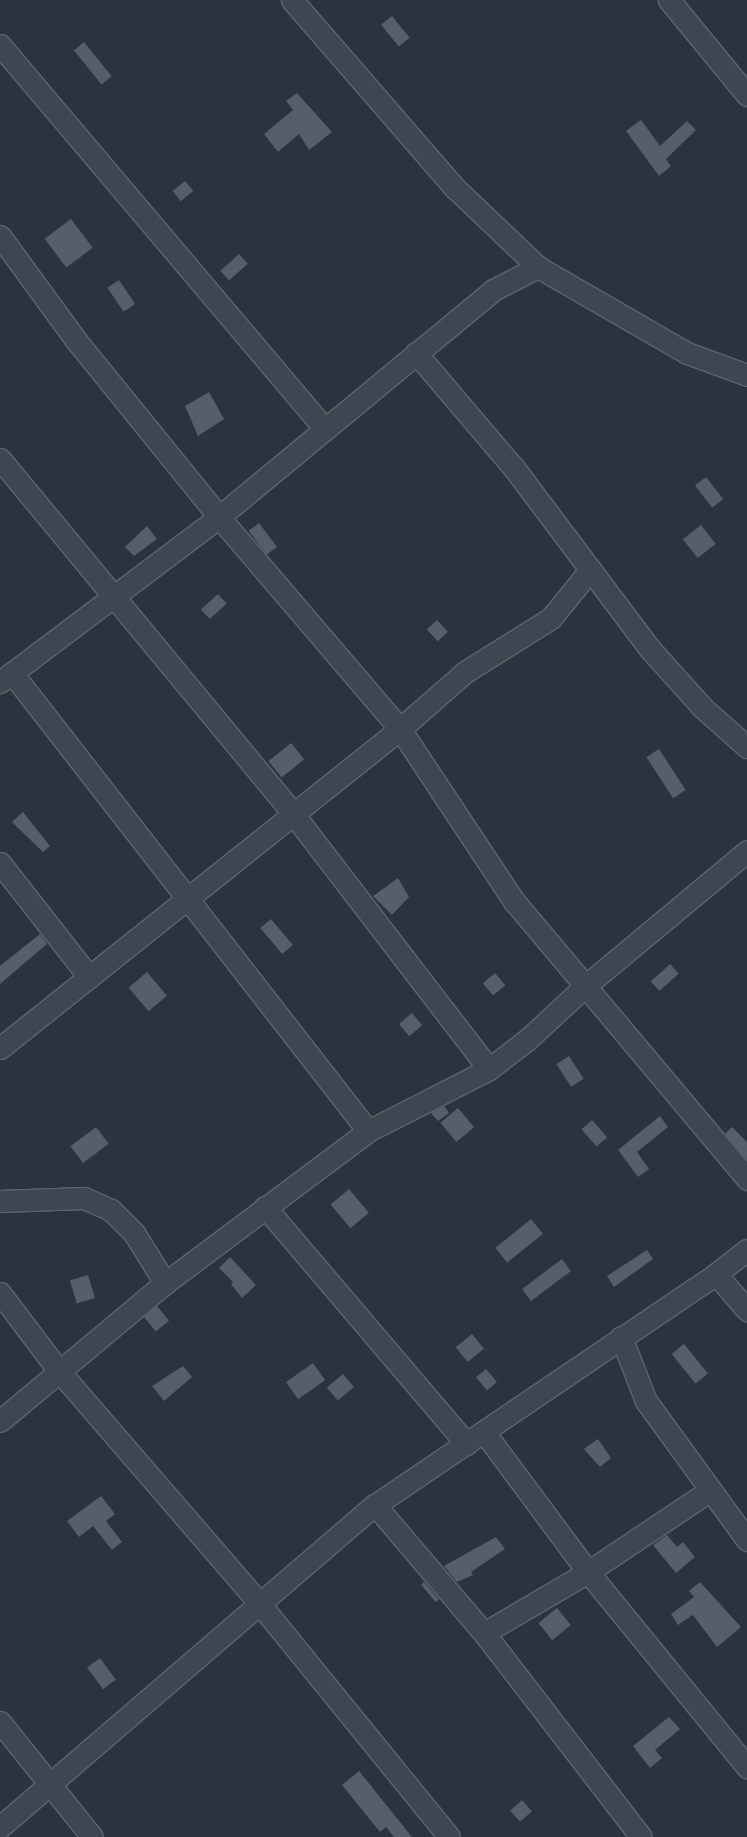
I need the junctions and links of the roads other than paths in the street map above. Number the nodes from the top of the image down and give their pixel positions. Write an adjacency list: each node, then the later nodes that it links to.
1 (292, 0): 6 (street)
2 (668, 0): 4 (street)
3 (0, 45): 9 (street)
4 (747, 95)
5 (0, 236): 11 (street)
6 (538, 267): 7 (street); 8 (street)
7 (416, 353): 9 (street); 12 (street)
8 (747, 375)
9 (325, 428): 11 (street)
10 (0, 459): 13 (street)
11 (218, 516): 13 (street); 15 (street)
12 (590, 570): 15 (street); 16 (street)
13 (113, 596): 14 (street); 17 (street)
14 (6, 678): 20 (street)
15 (400, 729): 17 (street); 22 (street)
16 (747, 747)
17 (294, 814): 20 (street); 24 (street)
18 (747, 851): 22 (street)
19 (0, 863): 21 (street)
20 (188, 900): 21 (street); 25 (street)
21 (90, 977): 23 (street)
22 (584, 987): 24 (street); 26 (street)
23 (0, 1048)
24 (489, 1069): 25 (street)
25 (368, 1131): 28 (street)
26 (747, 1179)
27 (0, 1201): 31 (street)
28 (265, 1207): 31 (street); 37 (street)
29 (747, 1250): 30 (street)
30 (716, 1274): 33 (street); 34 (street)
31 (165, 1283): 35 (street)
32 (0, 1293): 35 (street)
33 (747, 1310)
34 (621, 1337): 37 (street); 38 (street)
35 (58, 1371): 36 (street); 42 (street)
36 (0, 1420)
37 (475, 1438): 39 (street); 41 (street)
38 (709, 1491): 40 (street); 41 (street)
39 (376, 1505): 42 (street); 43 (street)
40 (747, 1540)
41 (588, 1572): 43 (street); 45 (street)
42 (259, 1603): 46 (street); 49 (street)
43 (484, 1633): 50 (street)
44 (0, 1722): 46 (street)
45 (744, 1757)
46 (50, 1786): 47 (street); 48 (street)
47 (0, 1827)
48 (92, 1837)
49 (449, 1837)
50 (640, 1837)

